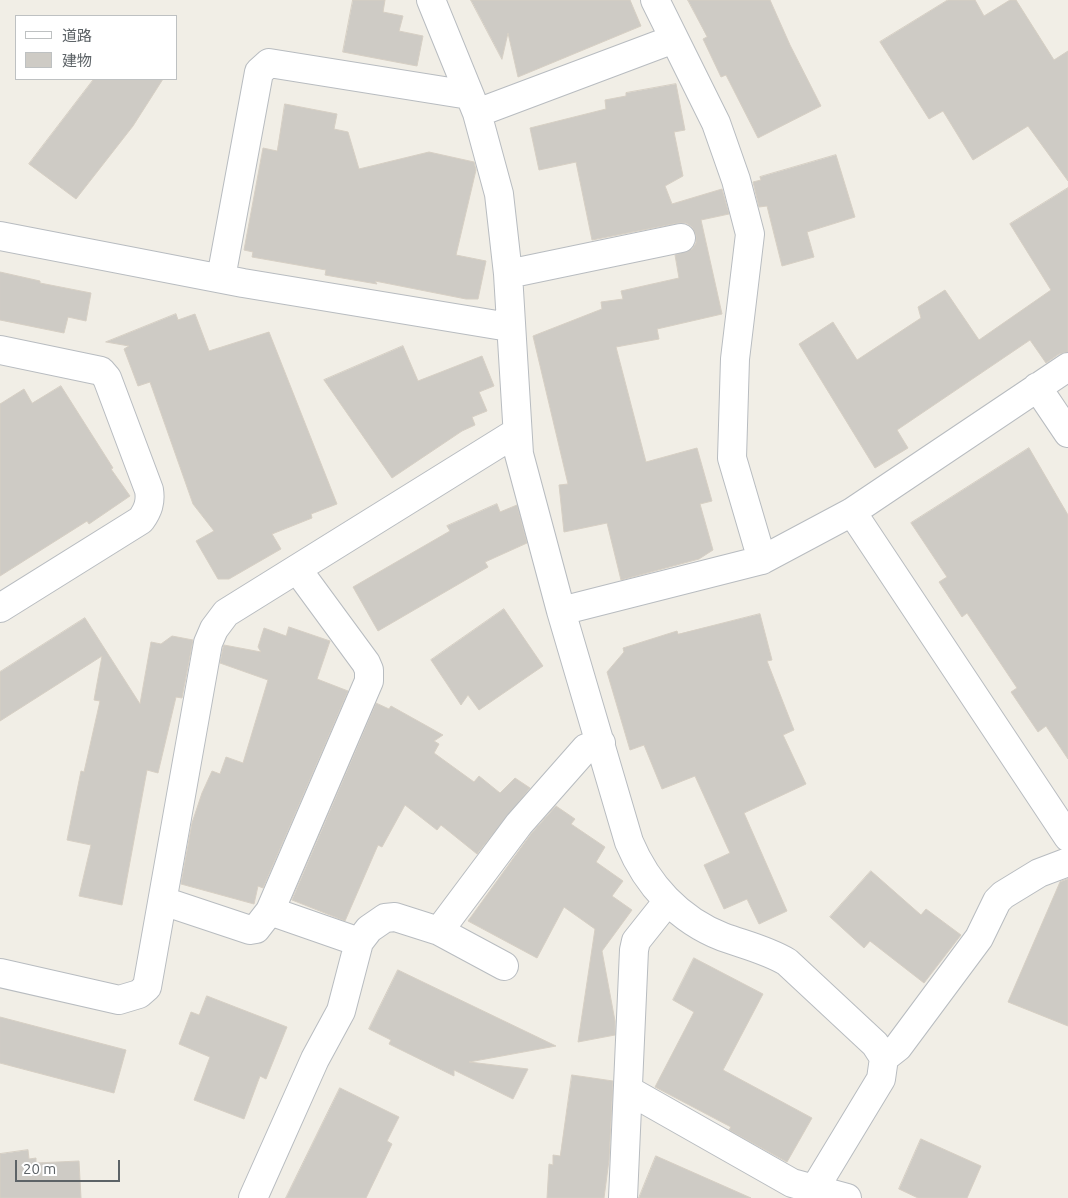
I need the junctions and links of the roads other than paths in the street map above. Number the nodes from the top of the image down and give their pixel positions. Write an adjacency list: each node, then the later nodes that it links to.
1 (431, 0): 4 (street)
2 (655, 0): 3 (street)
3 (674, 39): 4 (street); 16 (street)
4 (473, 104): 7 (street); 8 (street)
5 (0, 236): 8 (street)
6 (681, 238): 7 (street)
7 (508, 274): 9 (street)
8 (221, 278): 9 (street)
9 (509, 326): 13 (street)
10 (0, 350): 18 (street)
11 (1068, 367): 12 (street)
12 (1037, 387): 14 (street); 15 (street)
13 (517, 432): 17 (street); 19 (street)
14 (1068, 432)
15 (852, 512): 16 (street); 21 (street)
16 (762, 560): 19 (street)
17 (297, 569): 23 (street); 25 (street)
18 (0, 608)
19 (562, 611): 20 (street)
20 (601, 743): 24 (street); 26 (street)
21 (1068, 837)
22 (1068, 862): 30 (street)
23 (162, 901): 25 (street); 29 (street)
24 (667, 902): 30 (street); 31 (street)
25 (270, 911): 27 (street)
26 (439, 931): 27 (street); 28 (street)
27 (359, 942): 33 (street)
28 (504, 966)
29 (0, 973)
30 (884, 1058): 32 (street)
31 (628, 1090): 32 (street); 34 (street)
32 (812, 1193): 35 (street)
33 (254, 1198)
34 (623, 1198)
35 (847, 1198)

